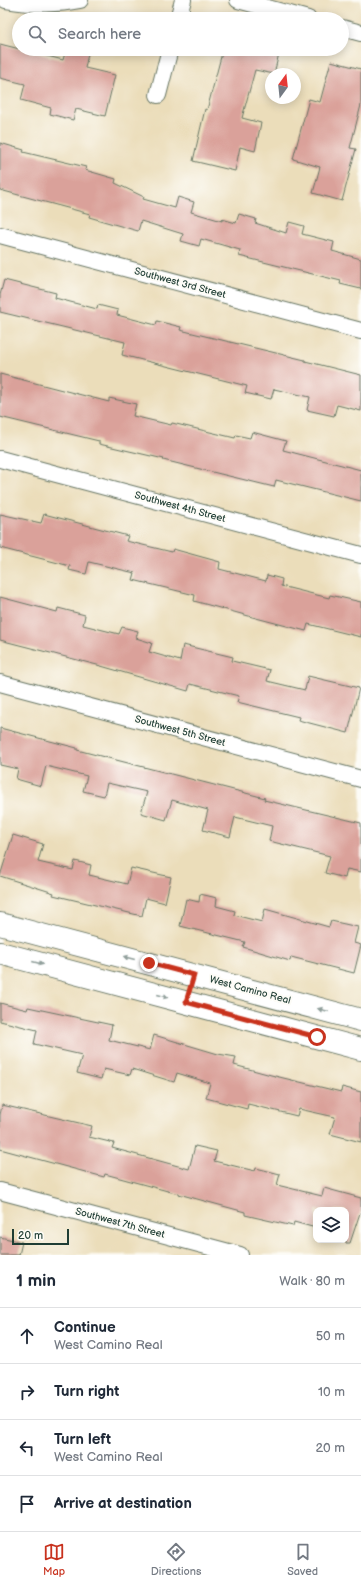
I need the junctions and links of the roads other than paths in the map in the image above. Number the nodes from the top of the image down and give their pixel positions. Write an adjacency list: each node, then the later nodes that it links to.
1 (6, 0): 2 (street)
2 (80, 0)
3 (183, 0): 5 (street)
4 (238, 0): 6 (street)
5 (180, 12)
6 (282, 12)
7 (349, 30): 8 (street)
8 (361, 33)
9 (168, 56): 10 (street)
10 (158, 95)
11 (0, 235): 12 (street, Southwest 3rd Street)
12 (361, 331)
13 (0, 459): 14 (street, Southwest 4th Street)
14 (361, 555)
15 (0, 683): 16 (street, Southwest 5th Street)
16 (361, 779)
17 (0, 924): 19 (street, West Camino Real, one-way to 17)
18 (0, 953): 20 (street, one-way to 20)
19 (194, 975): 20 (street); 21 (street, West Camino Real, one-way to 19)
20 (186, 1002): 22 (street)
21 (361, 1020)
22 (361, 1049)
23 (0, 1191): 24 (street, Southwest 7th Street)
24 (240, 1255)

